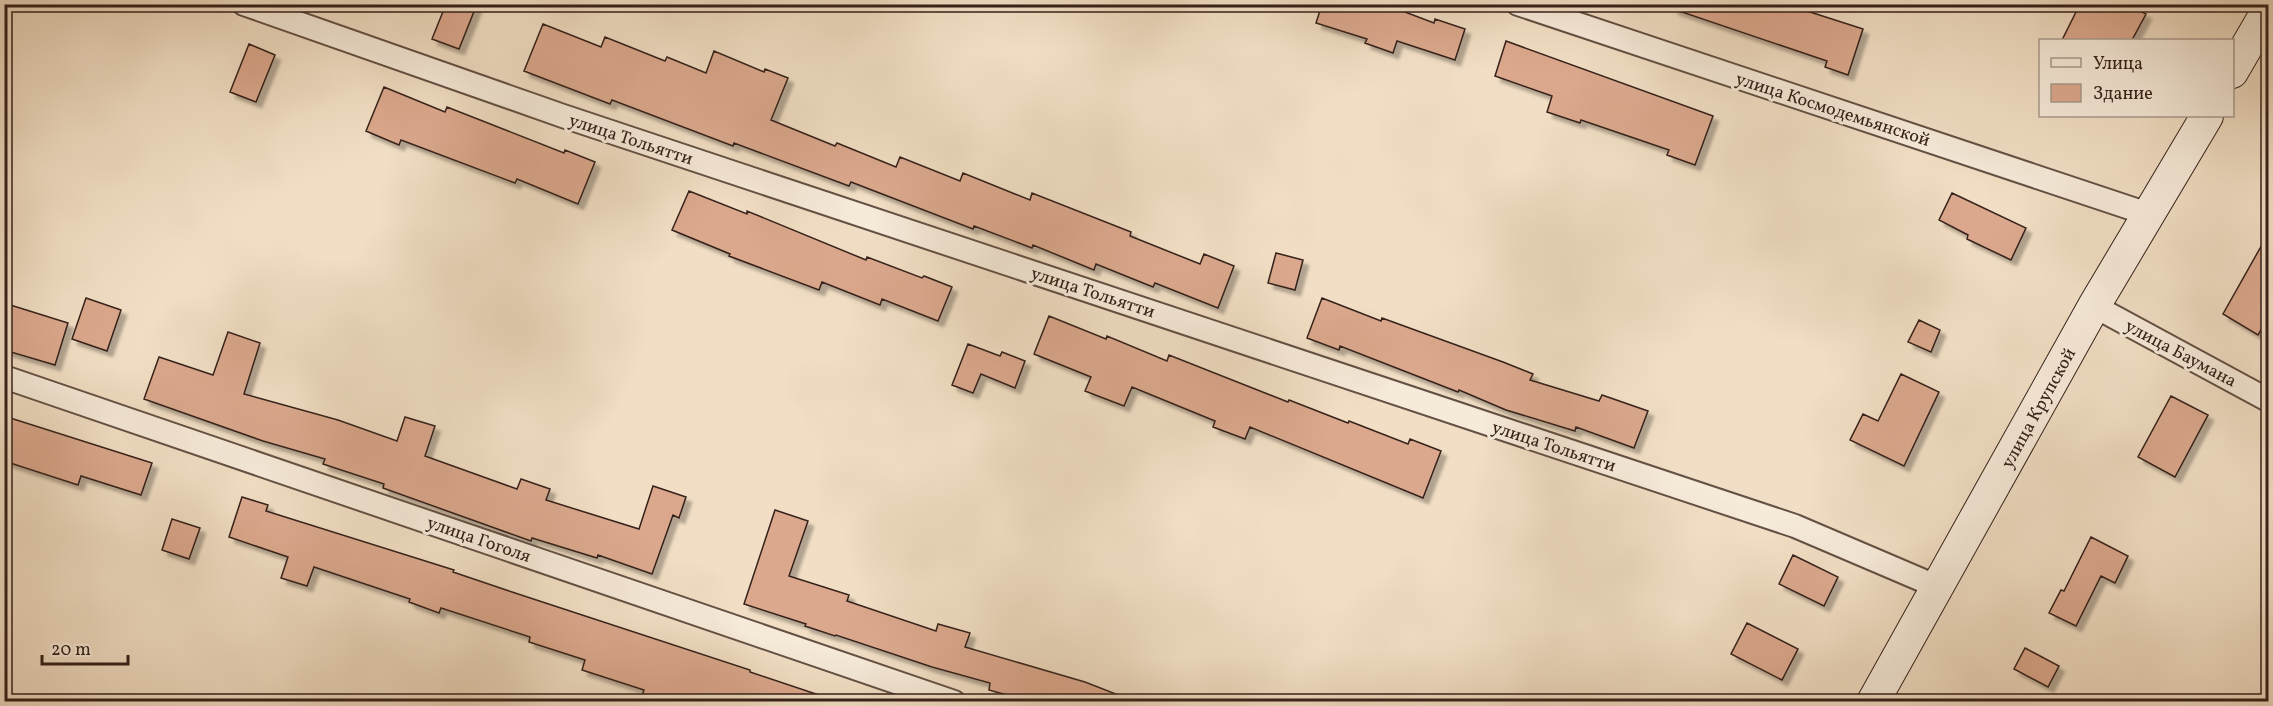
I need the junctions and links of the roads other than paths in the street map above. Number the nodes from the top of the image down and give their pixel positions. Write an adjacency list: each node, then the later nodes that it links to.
1 (244, 4): 10 (street, улица Тольятти)
2 (1518, 4): 6 (street, улица Космодемьянской)
3 (2268, 10): 4 (street)
4 (2234, 69)
5 (2206, 117): 6 (street, улица Крупской)
6 (2148, 214): 7 (street, улица Крупской)
7 (2094, 306): 9 (street, улица Баумана); 10 (street, улица Крупской)
8 (4, 377): 11 (street, улица Гоголя)
9 (2268, 399)
10 (1938, 587): 12 (street, улица Крупской)
11 (954, 702)
12 (1873, 702)

